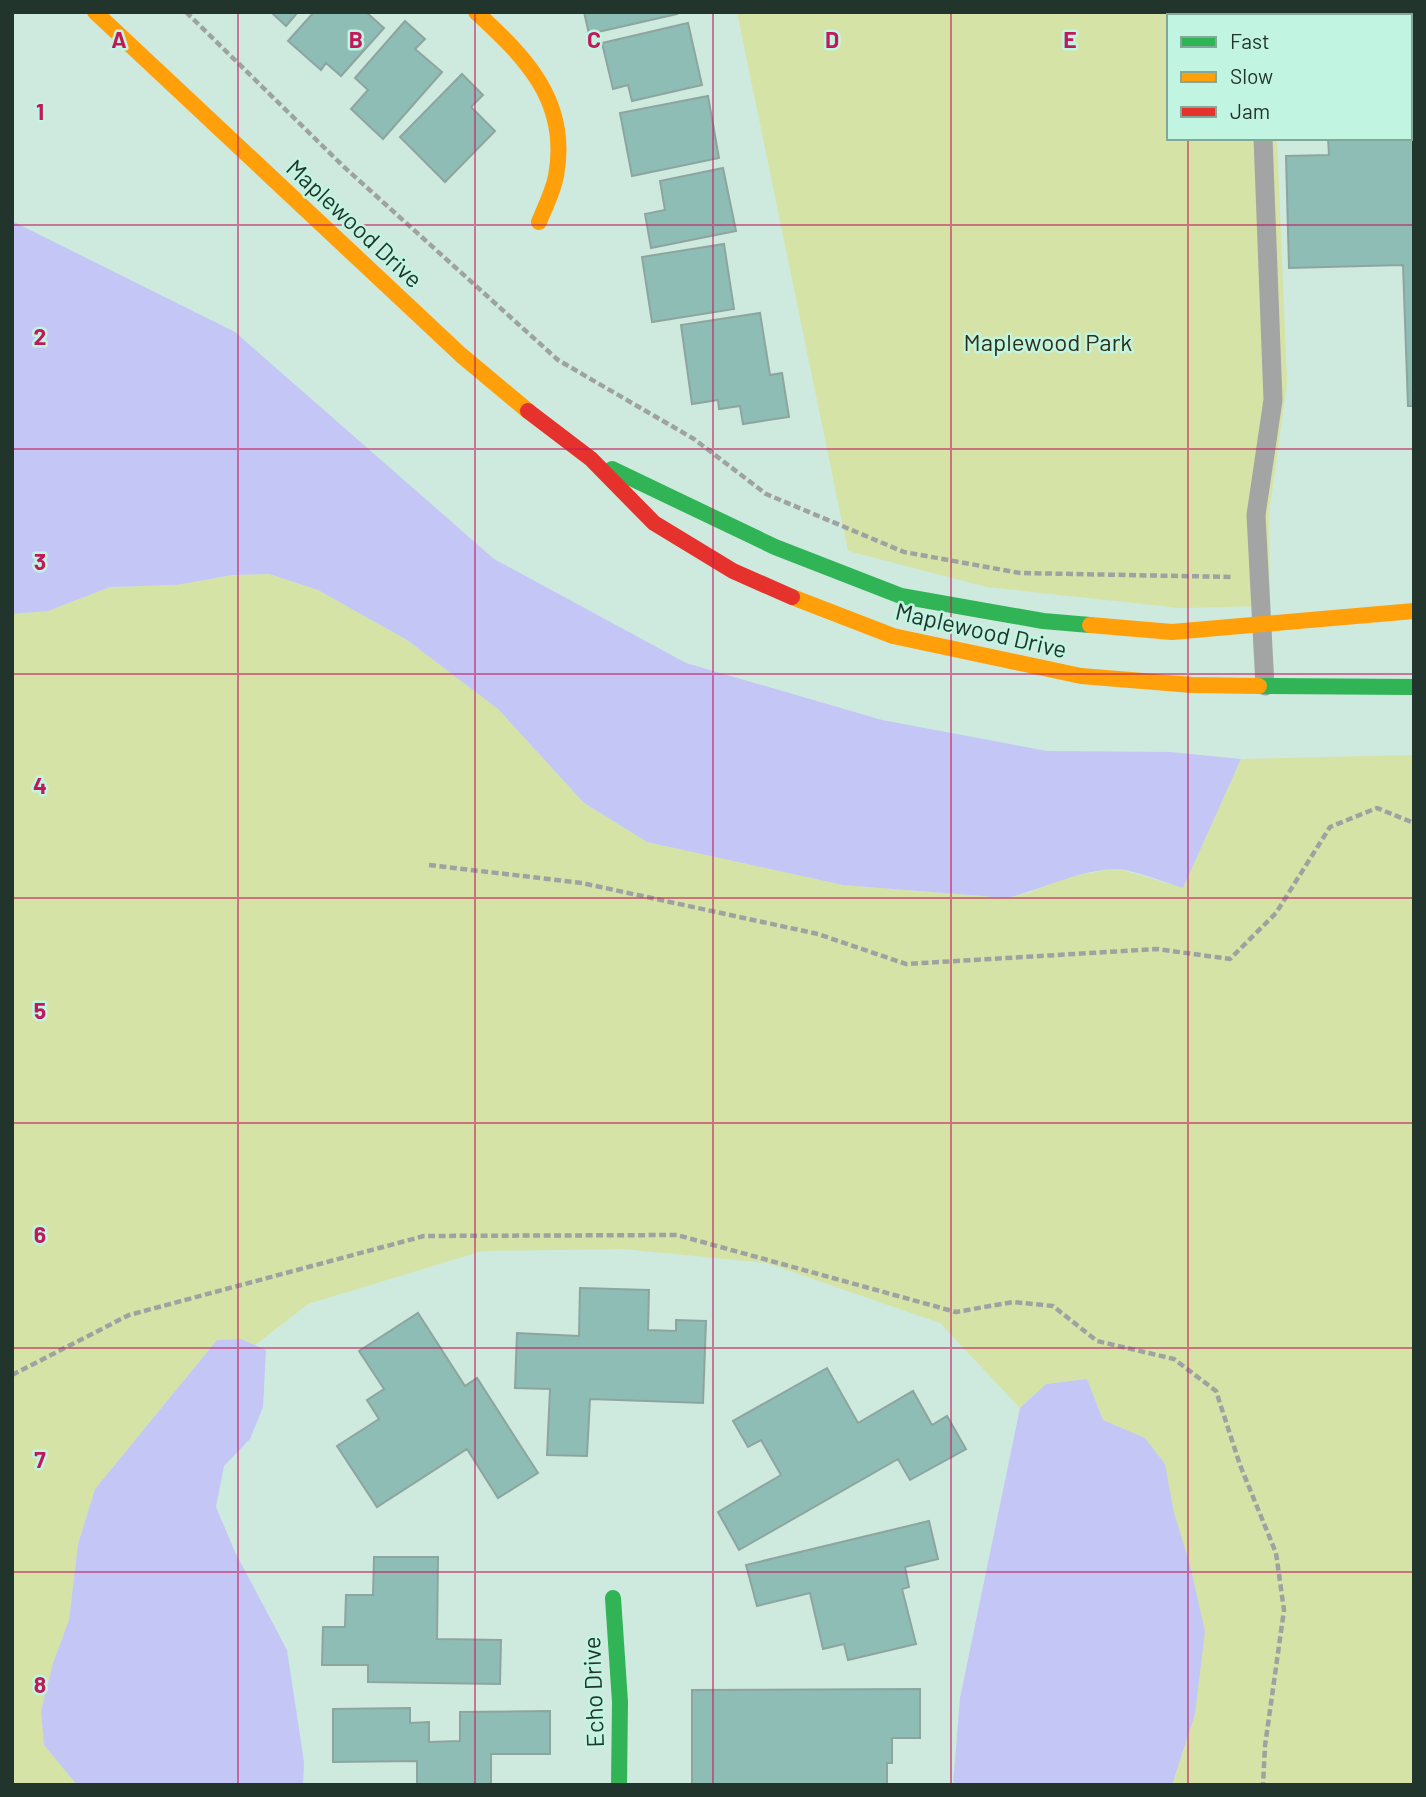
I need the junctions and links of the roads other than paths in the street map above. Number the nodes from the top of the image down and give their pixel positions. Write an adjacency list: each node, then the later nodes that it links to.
1 (95, 12): 5 (street, Maplewood Drive)
2 (476, 12): 4 (street)
3 (1263, 140): 7 (lane)
4 (539, 222)
5 (591, 459): 7 (street, Maplewood Drive); 8 (street, Maplewood Drive)
6 (1414, 611): 7 (street, Maplewood Drive)
7 (1262, 625): 8 (lane)
8 (1265, 686): 9 (street, Maplewood Drive)
9 (1414, 687)
10 (613, 1598): 11 (street, Echo Drive)
11 (619, 1785)

